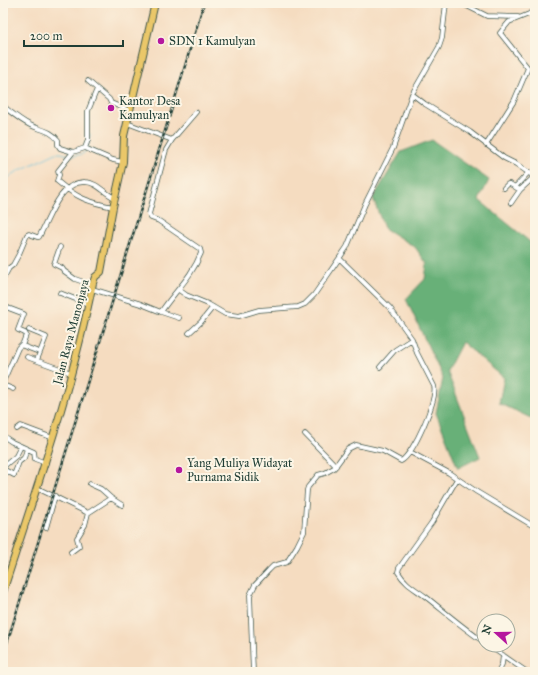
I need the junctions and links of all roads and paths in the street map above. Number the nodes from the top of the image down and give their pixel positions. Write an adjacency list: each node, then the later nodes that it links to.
1 (155, 3): 10 (main road, Jalan Raya Manonjaya)
2 (446, 3): 8 (street)
3 (461, 3): 5 (street)
4 (535, 9): 5 (street)
5 (522, 17): 14 (street)
6 (88, 81): 7 (street)
7 (97, 89): 10 (street); 15 (street)
8 (412, 94): 14 (street); 28 (street)
9 (3, 106): 16 (street)
10 (130, 111): 12 (main road, Jalan Raya Manonjaya)
11 (196, 112): 13 (street)
12 (127, 123): 13 (street); 17 (main road, Jalan Raya Manonjaya)
13 (172, 140): 31 (street)
14 (486, 145): 18 (street)
15 (84, 148): 16 (street); 17 (street)
16 (72, 154): 22 (street)
17 (124, 162): 24 (main road, Jalan Raya Manonjaya)
18 (529, 172): 19 (street); 20 (street)
19 (535, 177): 23 (street)
20 (516, 186): 21 (street); 23 (street)
21 (504, 188)
22 (67, 189): 24 (street); 26 (street); 29 (street)
23 (520, 190): 25 (street)
24 (115, 198): 26 (main road, Jalan Raya Manonjaya)
25 (511, 203)
26 (113, 207): 30 (main road, Jalan Raya Manonjaya)
27 (60, 247): 30 (street)
28 (340, 259): 35 (street); 40 (street)
29 (3, 279)
30 (92, 287): 33 (main road, Jalan Raya Manonjaya); 36 (street)
31 (179, 290): 35 (street); 36 (street)
32 (60, 293): 33 (street)
33 (88, 304): 46 (main road, Jalan Raya Manonjaya)
34 (3, 306): 47 (street)
35 (213, 307): 39 (street)
36 (161, 312): 37 (street)
37 (179, 318)
38 (29, 330): 42 (street)
39 (189, 333)
40 (412, 339): 45 (street); 56 (street)
41 (23, 346): 42 (street)
42 (39, 352): 44 (street)
43 (27, 357): 44 (street)
44 (37, 360): 46 (street)
45 (380, 367)
46 (71, 373): 53 (main road, Jalan Raya Manonjaya)
47 (3, 382)
48 (3, 385): 49 (street)
49 (13, 389)
50 (17, 429): 53 (street)
51 (305, 434): 58 (street)
52 (3, 436): 54 (street)
53 (53, 438): 57 (main road, Jalan Raya Manonjaya)
54 (21, 446): 55 (street); 59 (street)
55 (27, 449): 57 (street); 59 (street)
56 (410, 452): 58 (street); 60 (street)
57 (46, 463): 62 (main road, Jalan Raya Manonjaya)
58 (336, 466): 74 (street)
59 (3, 468)
60 (457, 479): 67 (street); 71 (street)
61 (90, 484): 64 (street)
62 (37, 488): 63 (street); 70 (main road, Jalan Raya Manonjaya)
63 (55, 496): 66 (street); 68 (street)
64 (111, 498): 65 (street); 66 (street)
65 (122, 505)
66 (88, 513): 69 (street)
67 (535, 527)
68 (46, 528)
69 (71, 552)
70 (3, 592)
71 (476, 637)
72 (500, 653): 73 (street)
73 (503, 655): 75 (street); 76 (street)
74 (253, 672)
75 (498, 672)
76 (527, 672)

